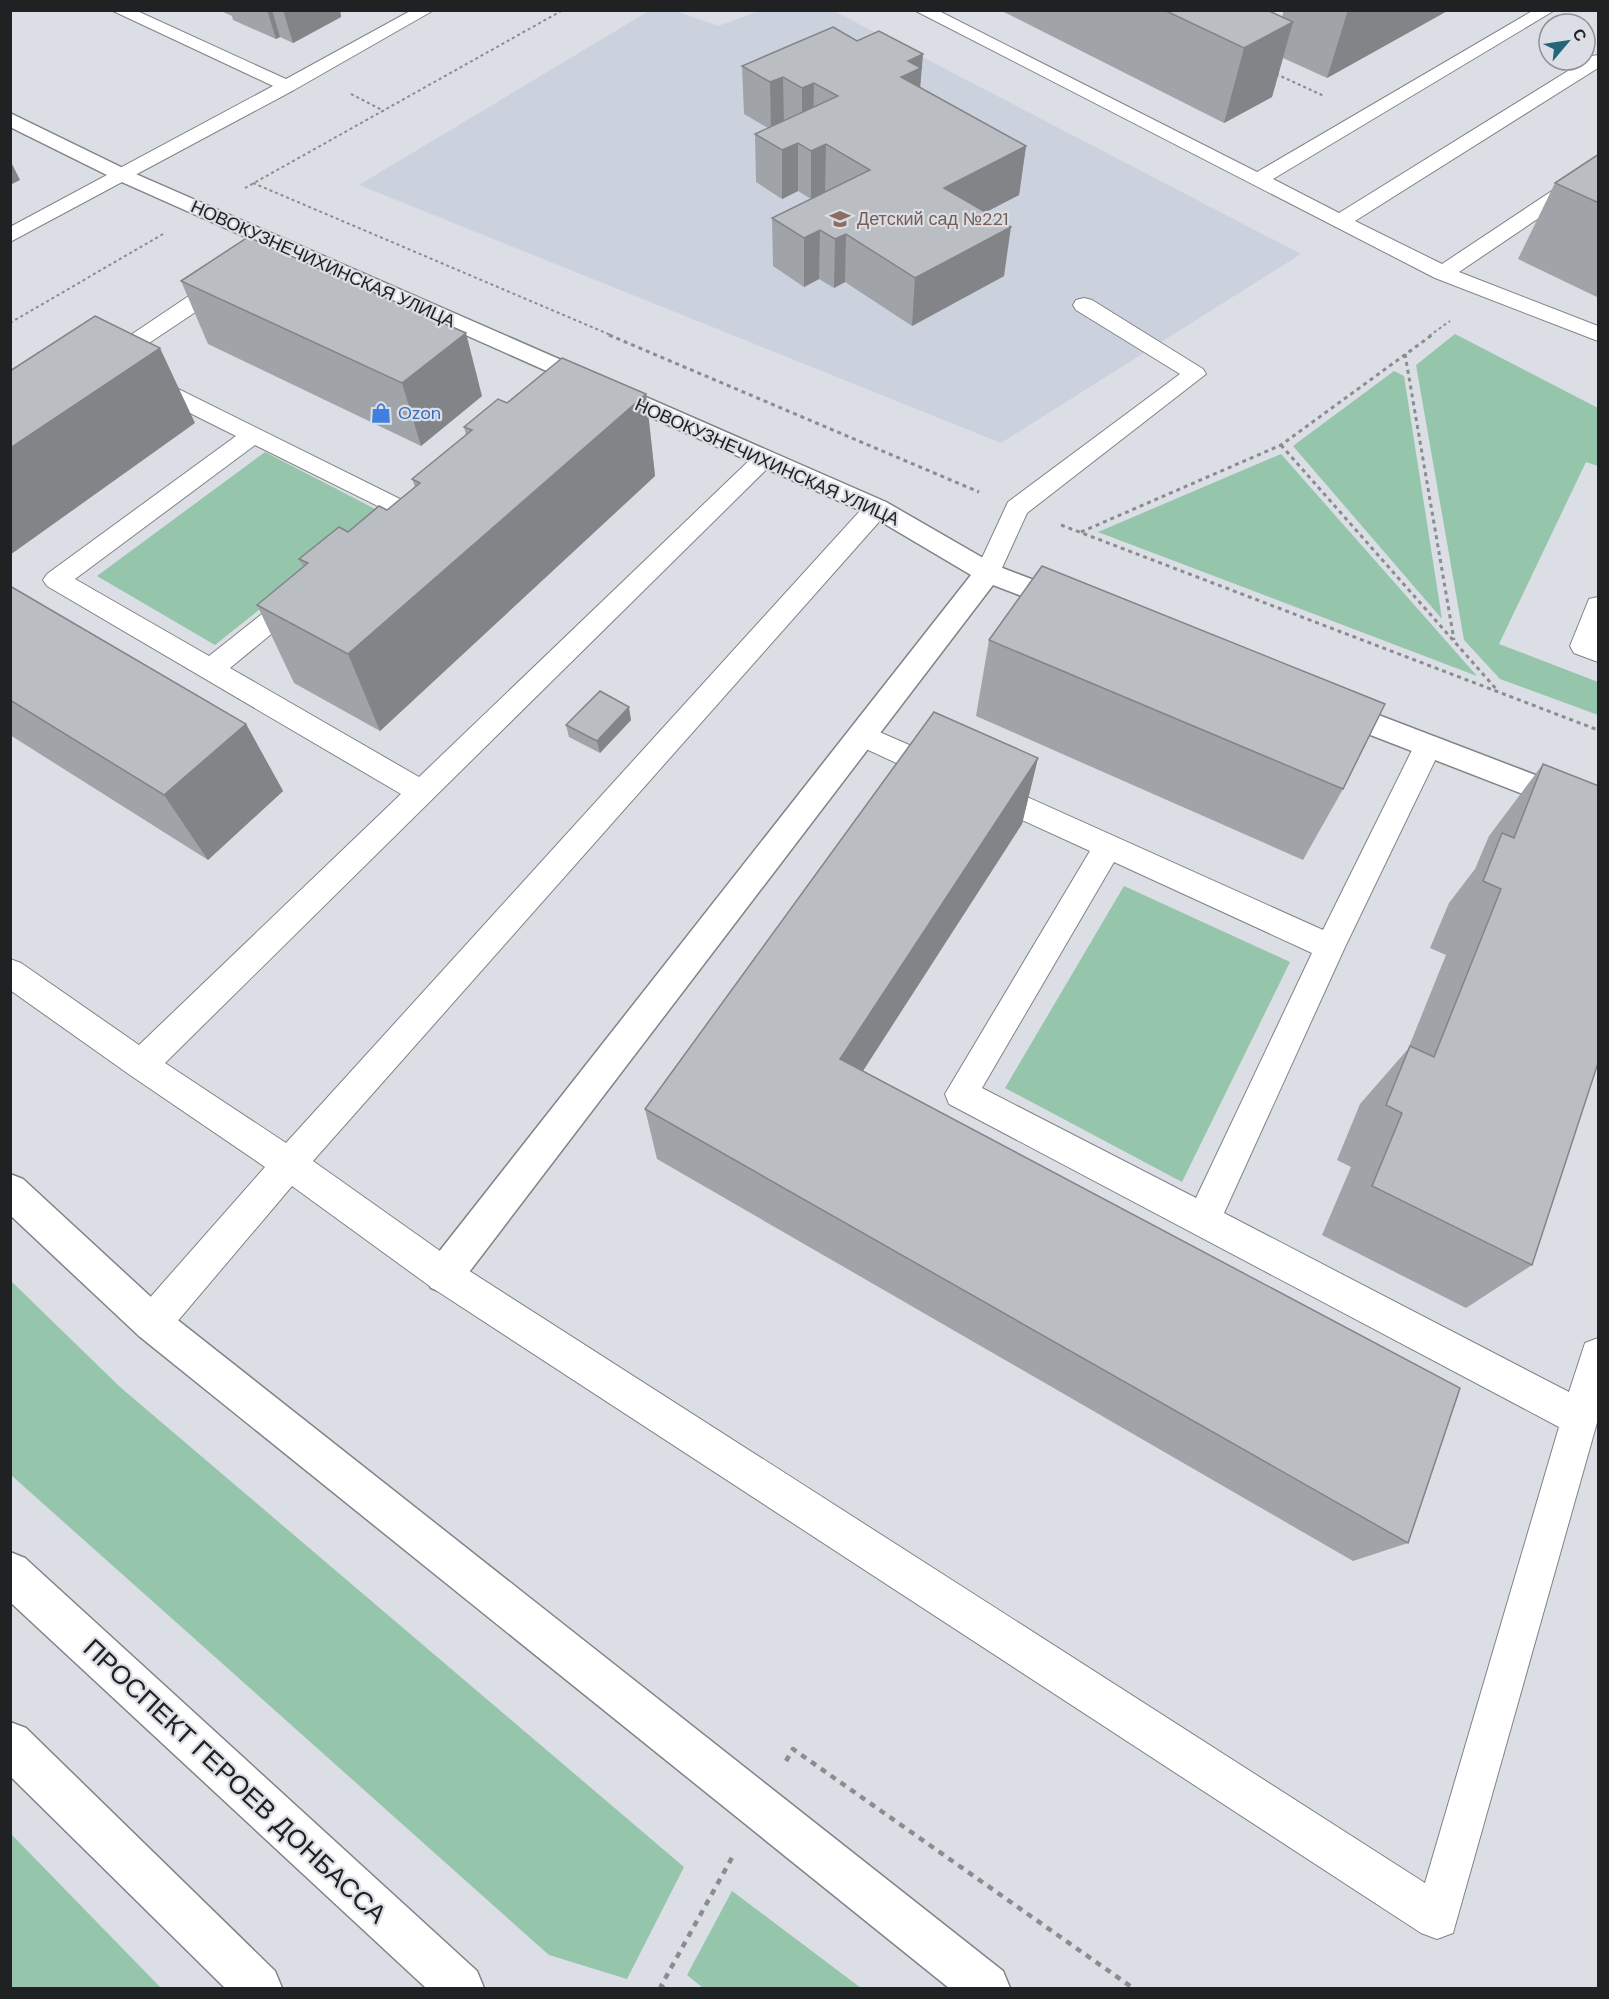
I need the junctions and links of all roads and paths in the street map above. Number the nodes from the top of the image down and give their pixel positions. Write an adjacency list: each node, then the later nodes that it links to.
1 (119, 10): 8 (lane)
2 (426, 10): 8 (lane)
3 (563, 10): 14 (path)
4 (922, 10): 13 (lane)
5 (1547, 10): 9 (lane)
6 (1599, 60): 16 (lane)
7 (1269, 70): 9 (path)
8 (288, 86): 12 (lane)
9 (1366, 116): 13 (lane)
10 (10, 119): 12 (street, НОВОКУЗНЕЧИХИНСКАЯ УЛИЦА)
11 (1599, 169): 19 (lane)
12 (122, 175): 15 (street, НОВОКУЗНЕЧИХИНСКАЯ УЛИЦА); 17 (lane)
13 (1257, 180): 16 (lane)
14 (253, 183): 15 (path); 32 (path)
15 (202, 211): 18 (street, НОВОКУЗНЕЧИХИНСКАЯ УЛИЦА); 22 (path)
16 (1340, 221): 19 (lane)
17 (10, 236)
18 (261, 258): 25 (street, НОВОКУЗНЕЧИХИНСКАЯ УЛИЦА); 27 (lane)
19 (1443, 273): 23 (lane)
20 (1084, 304): 32 (lane)
21 (1450, 321): 24 (path)
22 (10, 323)
23 (1599, 334)
24 (1405, 354): 28 (path); 38 (path)
25 (571, 373): 26 (lane); 29 (street, НОВОКУЗНЕЧИХИНСКАЯ УЛИЦА)
26 (553, 388)
27 (253, 435): 30 (lane); 40 (lane)
28 (1281, 445): 33 (path); 38 (path)
29 (765, 459): 31 (street, НОВОКУЗНЕЧИХИНСКАЯ УЛИЦА); 46 (lane)
30 (443, 481)
31 (877, 508): 34 (street, НОВОКУЗНЕЧИХИНСКАЯ УЛИЦА); 52 (lane)
32 (1017, 508): 33 (path); 34 (lane)
33 (1080, 532): 41 (path)
34 (988, 573): 37 (street, НОВОКУЗНЕЧИХИНСКАЯ УЛИЦА); 44 (street)
35 (317, 584): 40 (lane)
36 (1599, 606): 39 (lane)
37 (1098, 616)
38 (1454, 642): 41 (path)
39 (1599, 652)
40 (210, 670): 46 (lane)
41 (1498, 692): 43 (path)
42 (1307, 698): 45 (street)
43 (1599, 730)
44 (861, 735): 48 (lane); 55 (street)
45 (1428, 746): 47 (street); 49 (lane)
46 (421, 792): 51 (lane)
47 (1599, 811)
48 (1108, 846): 49 (lane); 54 (lane)
49 (1330, 947): 54 (lane)
50 (10, 972): 51 (lane)
51 (141, 1065): 52 (lane)
52 (289, 1164): 55 (lane); 56 (lane)
53 (10, 1191): 56 (street)
54 (1203, 1220): 58 (lane)
55 (444, 1275): 58 (lane)
56 (152, 1323): 63 (street)
57 (1599, 1356): 58 (lane)
58 (1581, 1418)
59 (10, 1573): 62 (street, ПРОСПЕКТ ГЕРОЕВ ДОНБАССА)
60 (10, 1744): 61 (street)
61 (258, 1989)
62 (460, 1989)
63 (986, 1989)

